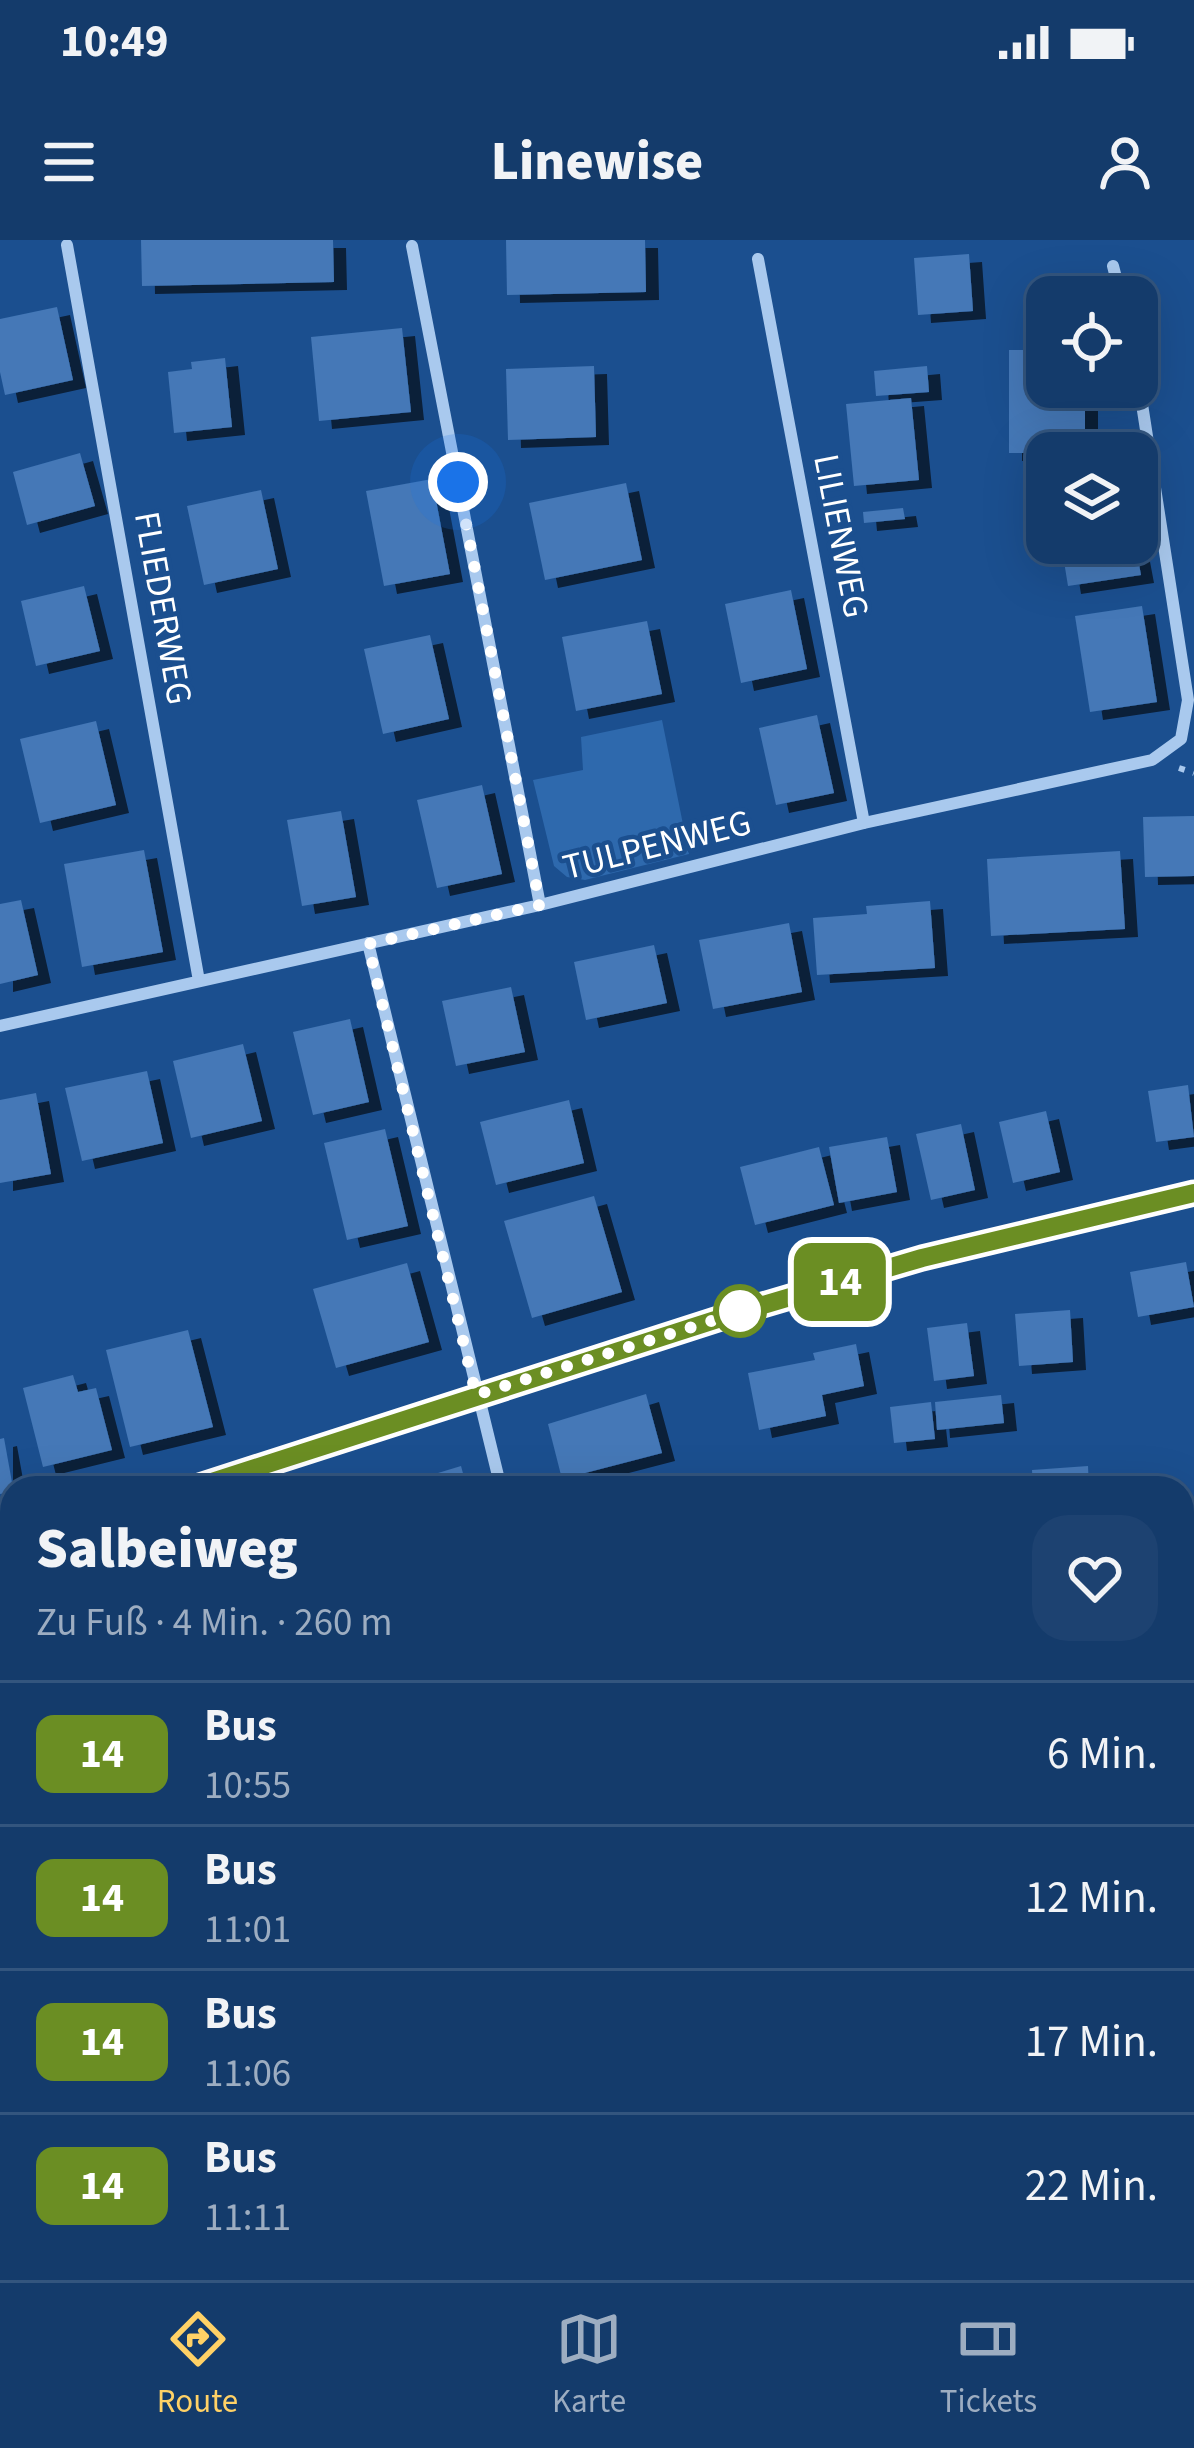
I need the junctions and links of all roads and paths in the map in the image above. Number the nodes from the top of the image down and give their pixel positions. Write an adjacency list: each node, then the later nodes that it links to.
1 (68, 245): 10 (street, FLIEDERWEG)
2 (412, 246): 8 (street)
3 (758, 259): 7 (street, LILIENWEG)
4 (1113, 266): 5 (street)
5 (1116, 276)
6 (1143, 408): 7 (street, TULPENWEG)
7 (864, 824): 8 (street, TULPENWEG)
8 (540, 905): 9 (street, TULPENWEG)
9 (368, 944): 10 (street, TULPENWEG); 13 (street)
10 (199, 981): 11 (street, TULPENWEG)
11 (0, 1026)
12 (1194, 1193): 13 (street)
13 (476, 1395): 14 (street); 15 (street)
14 (230, 1476)
15 (498, 1476)

